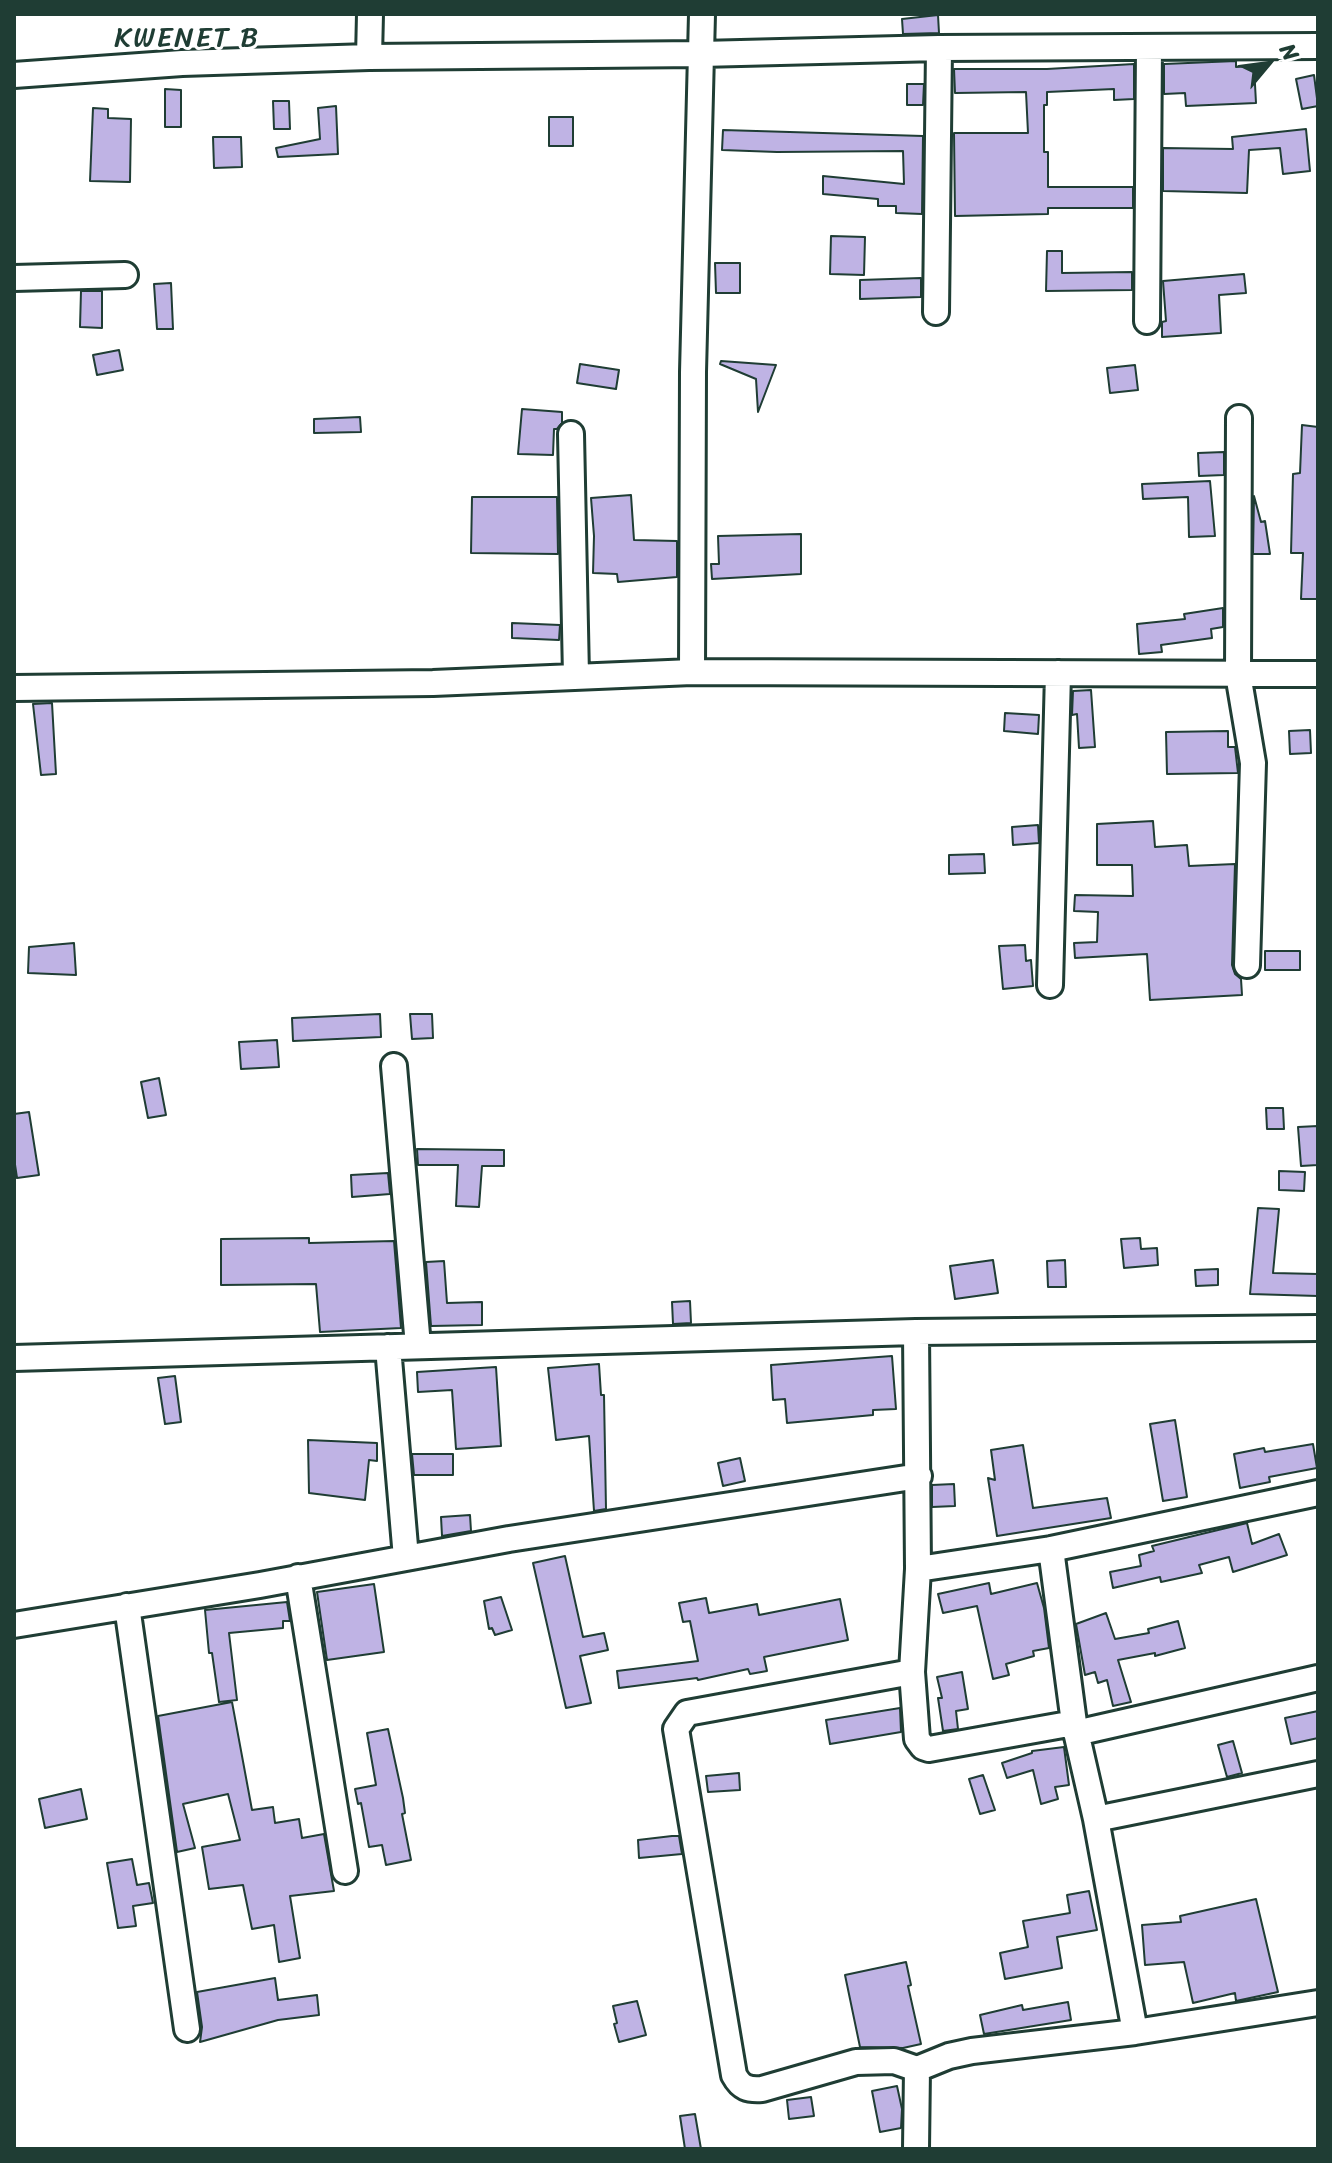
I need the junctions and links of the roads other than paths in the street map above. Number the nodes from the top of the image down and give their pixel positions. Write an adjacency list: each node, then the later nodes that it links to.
1 (370, 14): 7 (street)
2 (702, 14): 6 (street)
3 (1318, 46): 4 (street)
4 (1149, 47): 5 (street); 12 (street)
5 (939, 48): 6 (street); 11 (street)
6 (701, 54): 7 (street); 15 (street)
7 (369, 57): 8 (street)
8 (14, 75)
9 (125, 275): 10 (street)
10 (14, 278)
11 (936, 312)
12 (1147, 321)
13 (1239, 418): 17 (street)
14 (571, 434): 19 (street)
15 (692, 672): 16 (street); 19 (street)
16 (1058, 673): 17 (street); 22 (street)
17 (1238, 674): 18 (street); 21 (street)
18 (1318, 674)
19 (576, 676): 20 (street)
20 (14, 688)
21 (1247, 965)
22 (1050, 985)
23 (394, 1066): 26 (street)
24 (1318, 1328): 25 (street)
25 (916, 1332): 26 (street); 29 (street)
26 (418, 1346): 27 (street)
27 (388, 1347): 28 (street); 32 (street)
28 (14, 1358)
29 (919, 1476): 32 (street); 33 (street)
30 (1318, 1493): 31 (street)
31 (1051, 1549): 33 (street); 39 (street)
32 (406, 1558): 34 (street)
33 (918, 1569): 37 (street)
34 (298, 1577): 35 (street); 42 (street)
35 (127, 1606): 36 (street); 44 (street)
36 (14, 1625)
37 (912, 1672): 39 (street); 46 (street)
38 (1318, 1678): 39 (street)
39 (1075, 1728): 41 (street)
40 (1318, 1774): 41 (street)
41 (1096, 1819): 45 (street)
42 (345, 1871)
43 (1318, 2003): 45 (street)
44 (187, 2029)
45 (1135, 2032): 46 (street)
46 (917, 2069): 47 (street)
47 (916, 2149)

